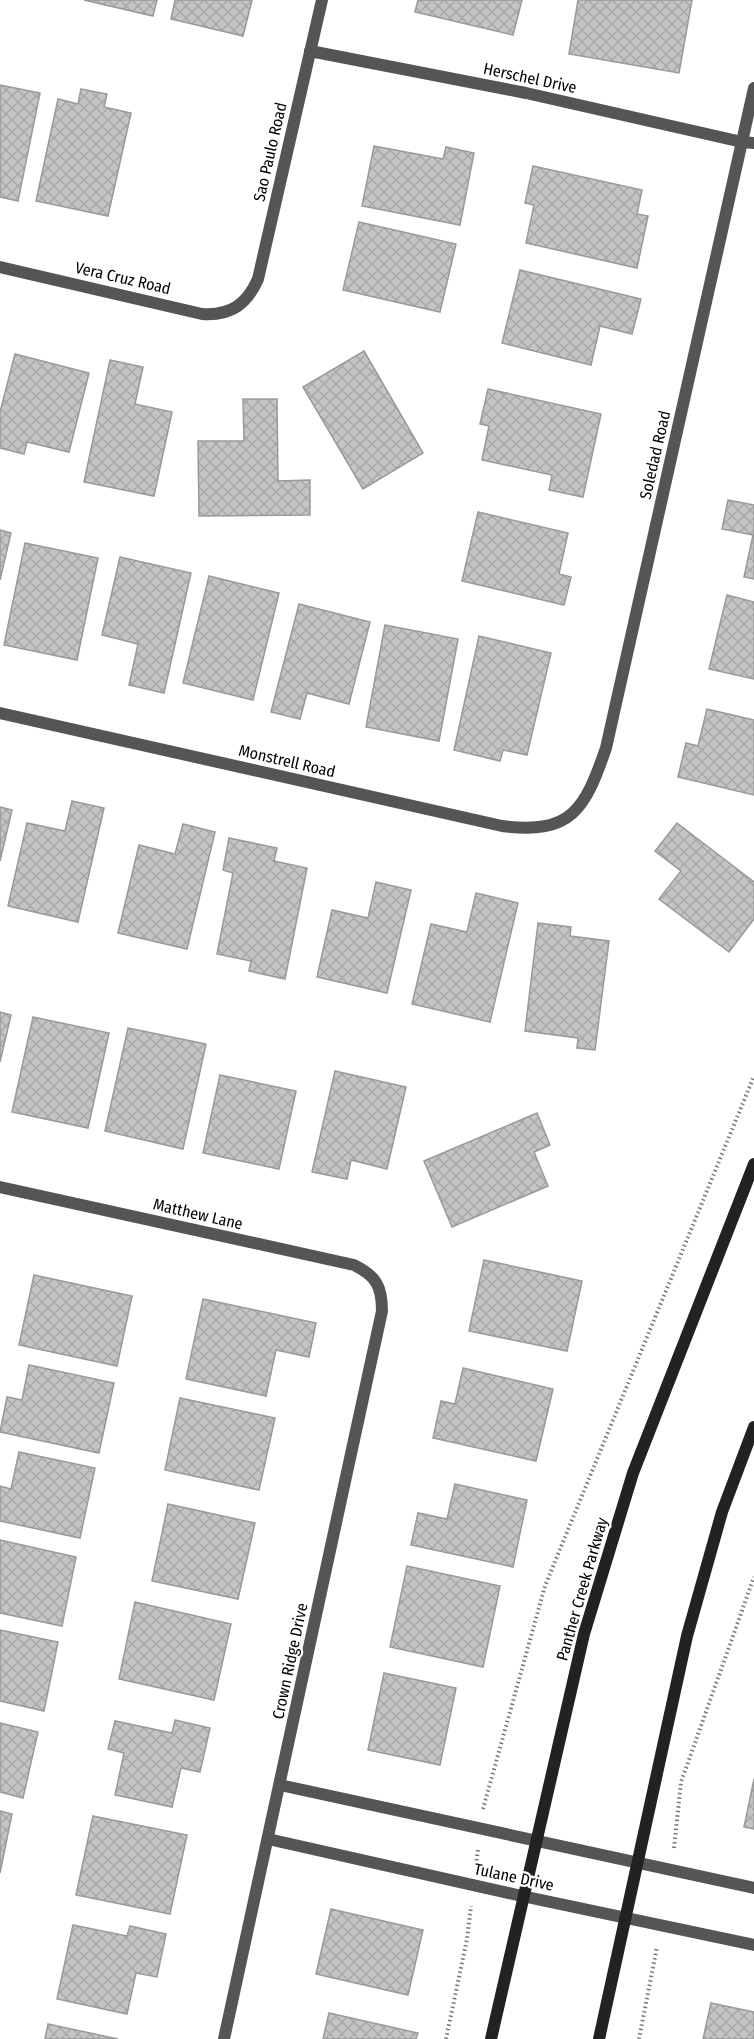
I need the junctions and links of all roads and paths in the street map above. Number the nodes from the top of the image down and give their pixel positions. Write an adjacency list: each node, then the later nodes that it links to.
1 (322, 0): 2 (street, Sao Paulo Road)
2 (310, 51): 4 (street, Herschel Drive); 7 (street, Sao Paulo Road)
3 (754, 88): 4 (street, Soledad Road)
4 (748, 142): 5 (street, Herschel Drive); 9 (street, Soledad Road)
5 (754, 147)
6 (0, 267): 7 (street, Vera Cruz Road)
7 (238, 305)
8 (0, 713): 9 (street, Monstrell Road)
9 (566, 819)
10 (754, 1076): 17 (path)
11 (754, 1164): 19 (main road, Panther Creek Parkway)
12 (0, 1187): 13 (street, Matthew Lane)
13 (380, 1289): 16 (street, Crown Ridge Drive)
14 (754, 1426): 20 (main road)
15 (754, 1577): 21 (path)
16 (280, 1785): 17 (street); 18 (street, Crown Ridge Drive)
17 (481, 1829): 19 (street); 22 (path)
18 (268, 1839): 22 (street, Tulane Drive); 28 (street, Crown Ridge Drive)
19 (536, 1841): 20 (street); 24 (main road, Panther Creek Parkway)
20 (638, 1862): 21 (street); 25 (main road)
21 (670, 1870): 23 (street)
22 (474, 1886): 24 (street, Tulane Drive); 29 (path)
23 (754, 1888)
24 (522, 1896): 25 (street, Tulane Drive); 30 (main road, Panther Creek Parkway)
25 (626, 1917): 26 (street, Tulane Drive); 31 (main road)
26 (661, 1924): 27 (street, Tulane Drive); 32 (path)
27 (754, 1945)
28 (224, 2039)
29 (446, 2039)
30 (491, 2039)
31 (599, 2039)
32 (639, 2039)

